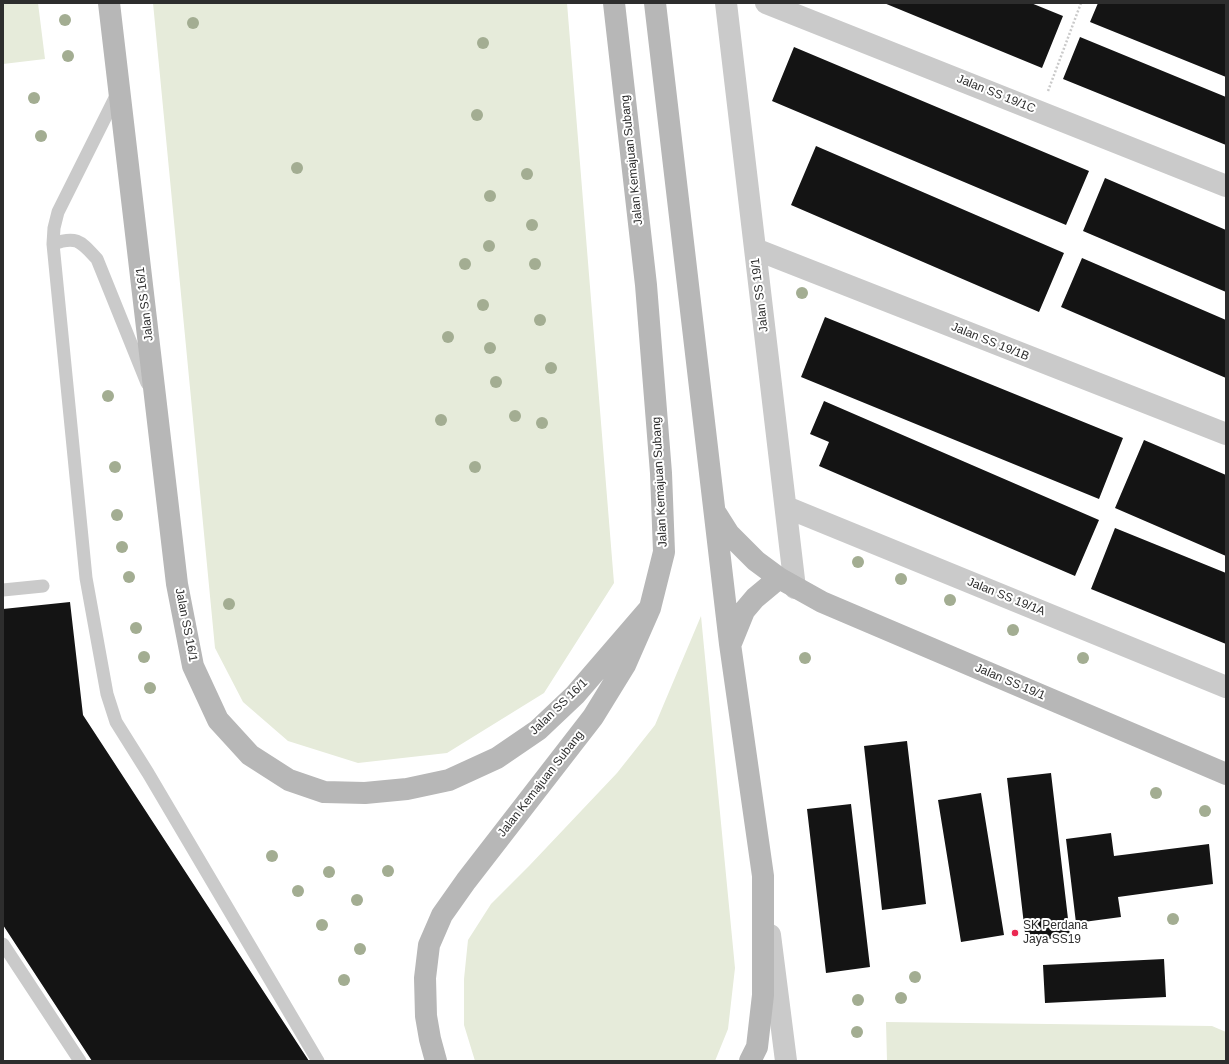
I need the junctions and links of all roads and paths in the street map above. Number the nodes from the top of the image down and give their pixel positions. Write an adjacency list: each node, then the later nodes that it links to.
1 (108, 3): 7 (main road, Jalan SS 16/1)
2 (614, 3): 19 (main road, Jalan Kemajuan Subang)
3 (655, 3): 15 (main road)
4 (726, 3): 11 (street, Jalan SS 19/1)
5 (766, 3): 8 (street, Jalan SS 19/1C)
6 (1081, 3): 8 (path)
7 (119, 90): 10 (lane); 12 (main road, Jalan SS 16/1)
8 (1040, 112): 9 (street, Jalan SS 19/1C)
9 (1226, 186)
10 (53, 244): 12 (lane); 26 (lane)
11 (755, 249): 13 (street, Jalan SS 19/1B); 14 (street, Jalan SS 19/1)
12 (157, 409): 19 (main road, Jalan SS 16/1)
13 (1226, 434)
14 (786, 507): 16 (street, Jalan SS 19/1); 21 (street, Jalan SS 19/1A)
15 (715, 512): 16 (main road, Jalan SS 19/1); 20 (main road)
16 (787, 583): 20 (main road); 22 (main road, Jalan SS 19/1)
17 (43, 586): 18 (lane)
18 (3, 590)
19 (650, 608): 27 (main road, Jalan Kemajuan Subang)
20 (730, 644): 23 (main road)
21 (1226, 687)
22 (1226, 774)
23 (763, 876): 28 (main road); 29 (street)
24 (3, 944): 25 (lane)
25 (80, 1061)
26 (318, 1061)
27 (436, 1061)
28 (750, 1061)
29 (786, 1061)

